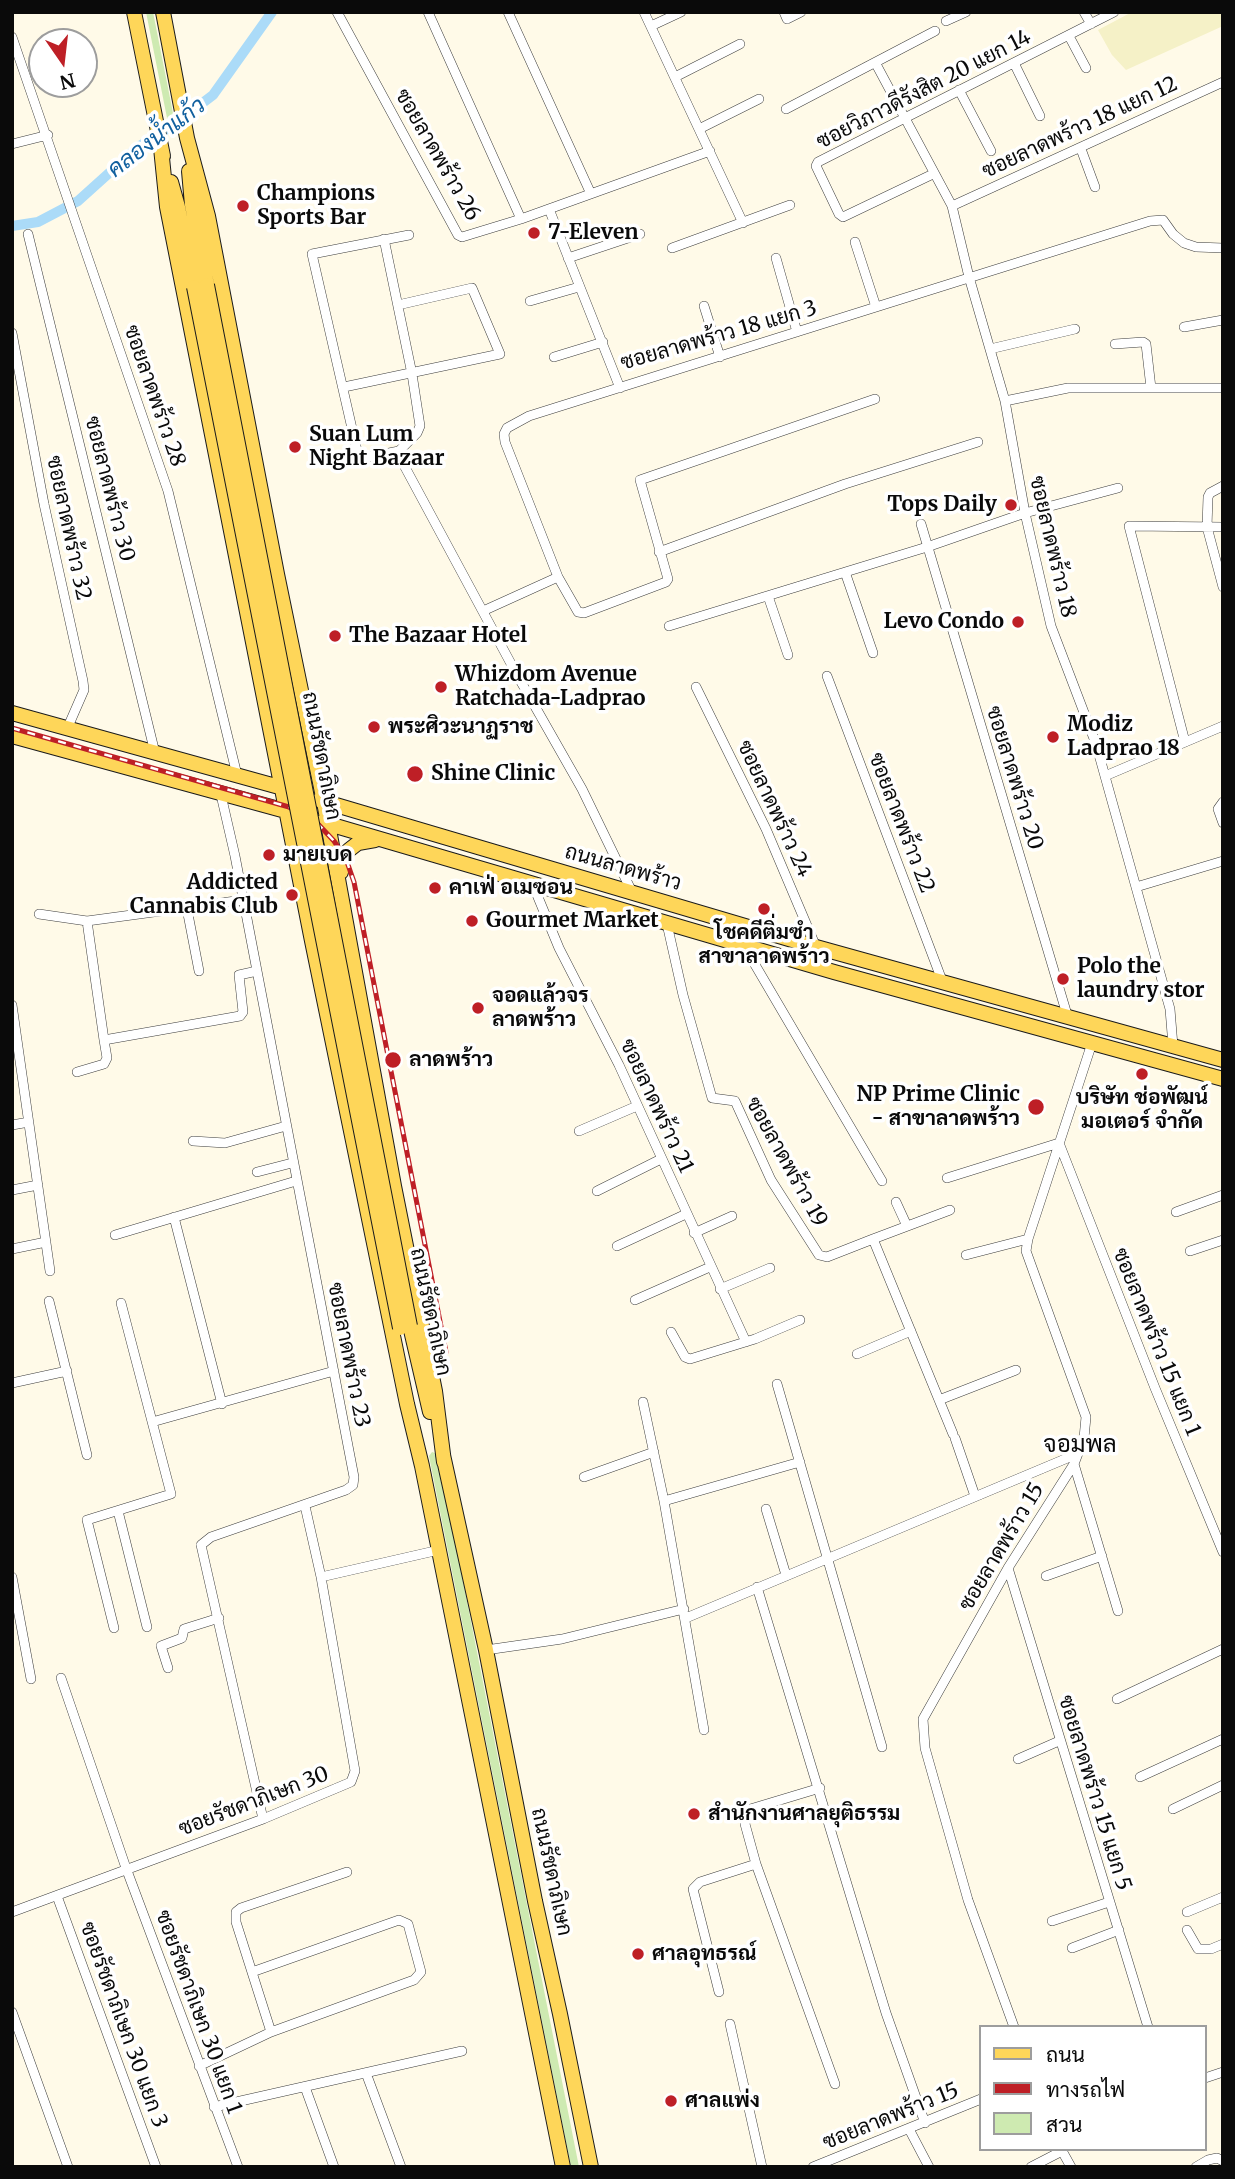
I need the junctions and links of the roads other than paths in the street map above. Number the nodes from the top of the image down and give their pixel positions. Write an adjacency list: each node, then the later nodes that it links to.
1 (134, 12): 34 (main road, ถนนรัชดาภิเษก)
2 (163, 12): 32 (main road, ถนนรัชดาภิเษก)
3 (337, 12): 44 (street, ซอยลาดพร้าว 26)
4 (428, 12): 44 (street)
5 (508, 12): 40 (street)
6 (644, 12): 15 (street)
7 (681, 12): 15 (street)
8 (784, 12): 9 (street)
9 (801, 12)
10 (966, 12): 13 (street)
11 (1084, 12): 14 (street)
12 (1114, 12): 14 (street, ซอยวิภาวดีรังสิต 20 แยก 14)
13 (946, 21)
14 (1091, 24): 17 (street, ซอยวิภาวดีรังสิต 20 แยก 14)
15 (651, 26): 23 (street)
16 (935, 31): 21 (street)
17 (1069, 36): 20 (street, ซอยวิภาวดีรังสิต 20 แยก 14); 22 (street)
18 (12, 37): 31 (street, ซอยลาดพร้าว 28)
19 (740, 44): 23 (street)
20 (1014, 63): 25 (street, ซอยวิภาวดีรังสิต 20 แยก 14); 28 (street)
21 (876, 64): 27 (street); 29 (street, ซอยลาดพร้าว 18)
22 (1086, 68)
23 (675, 77): 30 (street)
24 (1223, 82): 35 (street, ซอยลาดพร้าว 18 แยก 12)
25 (960, 90): 29 (street, ซอยวิภาวดีรังสิต 20 แยก 14); 37 (street)
26 (759, 99): 30 (street)
27 (786, 109)
28 (1040, 116)
29 (905, 118): 38 (street, ซอยลาดพร้าว 18); 38 (street, ซอยวิภาวดีรังสิต 20 แยก 14)
30 (699, 129): 36 (street)
31 (48, 135): 33 (street); 109 (street, ซอยลาดพร้าว 28)
32 (187, 138): 56 (main road, ถนนรัชดาภิเษก); 83 (main road, ถนนรัชดาภิเษก)
33 (12, 144)
34 (160, 144): 56 (main road, ถนนรัชดาภิเษก); 85 (main road, ถนนรัชดาภิเษก)
35 (1081, 149): 39 (street); 42 (street, ซอยลาดพร้าว 18 แยก 12)
36 (710, 151): 40 (street, ซอยลาดพร้าว 26); 45 (street)
37 (991, 151)
38 (933, 174): 42 (street, ซอยลาดพร้าว 18)
39 (1095, 187)
40 (591, 194): 43 (street, ซอยลาดพร้าว 26)
41 (790, 205): 45 (street)
42 (952, 206): 55 (street, ซอยลาดพร้าว 18)
43 (549, 209): 44 (street, ซอยลาดพร้าว 26); 53 (street, ซอยลาดพร้าว 18 แยก 3)
44 (521, 219)
45 (743, 223): 51 (street)
46 (28, 234): 108 (street, ซอยลาดพร้าว 30)
47 (640, 234): 53 (street)
48 (410, 235): 49 (street)
49 (384, 239): 59 (street); 73 (street)
50 (855, 242): 61 (street)
51 (672, 248)
52 (1223, 248): 55 (street, ซอยลาดพร้าว 18 แยก 3)
53 (568, 258): 57 (street, ซอยลาดพร้าว 18 แยก 3)
54 (776, 258): 66 (street)
55 (969, 277): 61 (street, ซอยลาดพร้าว 18 แยก 3); 69 (street, ซอยลาดพร้าว 18)
56 (200, 286): 191 (main road, ถนนรัชดาภิเษก, bridge)
57 (579, 287): 58 (street); 67 (street, ซอยลาดพร้าว 18 แยก 3)
58 (530, 302)
59 (397, 305): 72 (street); 72 (street)
60 (704, 306): 71 (street)
61 (876, 307): 66 (street, ซอยลาดพร้าว 18 แยก 3)
62 (1223, 320): 63 (street)
63 (1184, 327)
64 (1075, 329): 69 (street)
65 (12, 332): 105 (street, ซอยลาดพร้าว 32)
66 (797, 332): 71 (street, ซอยลาดพร้าว 18 แยก 3)
67 (603, 342): 70 (street); 75 (street, ซอยลาดพร้าว 18 แยก 3)
68 (1115, 344): 76 (street)
69 (990, 349): 78 (street, ซอยลาดพร้าว 18)
70 (554, 357)
71 (720, 357): 75 (street, ซอยลาดพร้าว 18 แยก 3)
72 (412, 374): 73 (street); 80 (street)
73 (344, 387): 80 (street)
74 (1223, 387): 76 (street)
75 (620, 388): 92 (street)
76 (1151, 388): 78 (street)
77 (875, 399): 90 (street)
78 (1004, 401): 84 (street, ซอยลาดพร้าว 18)
79 (978, 442): 90 (street)
80 (399, 451): 96 (street)
81 (1223, 486): 87 (street)
82 (1118, 488): 84 (street)
83 (265, 512): 85 (main road); 95 (main road, ถนนรัชดาภิเษก)
84 (1025, 513): 89 (street); 110 (street, ซอยลาดพร้าว 18)
85 (229, 519): 97 (main road, ถนนรัชดาภิเษก)
86 (921, 524): 89 (street, ซอยลาดพร้าว 20)
87 (1208, 527): 88 (street); 93 (street); 107 (street)
88 (1223, 527)
89 (927, 547): 91 (street); 135 (street, ซอยลาดพร้าว 20)
90 (659, 552): 92 (street)
91 (845, 572): 94 (street); 99 (street)
92 (558, 577): 96 (street)
93 (1223, 587)
94 (768, 596): 98 (street); 100 (street)
95 (284, 609): 97 (main road); 113 (main road, ถนนรัชดาภิเษก)
96 (483, 611): 123 (street)
97 (249, 617): 111 (main road, ถนนรัชดาภิเษก)
98 (670, 626)
99 (873, 653)
100 (788, 655)
101 (827, 676): 133 (street, ซอยลาดพร้าว 22)
102 (696, 687): 130 (street, ซอยลาดพร้าว 24)
103 (12, 713): 105 (main road, ถนนลาดพร้าว)
104 (1223, 726): 107 (street)
105 (67, 729): 108 (main road, ถนนลาดพร้าว)
106 (12, 736): 112 (main road, ถนนลาดพร้าว)
107 (1185, 742): 110 (street)
108 (155, 753): 109 (main road, ถนนลาดพร้าว)
109 (237, 775): 111 (main road, ถนนลาดพร้าว)
110 (1105, 776): 122 (street, ซอยลาดพร้าว 18)
111 (283, 788): 113 (main road, ถนนลาดพร้าว); 115 (main road, ถนนรัชดาภิเษก)
112 (220, 795): 115 (main road, ถนนลาดพร้าว); 124 (street, ซอยลาดพร้าว 23)
113 (324, 802): 117 (main road, ถนนรัชดาภิเษก); 123 (main road, ถนนลาดพร้าว)
114 (1223, 802): 116 (street)
115 (287, 811): 117 (main road, ถนนลาดพร้าว); 137 (main road, ถนนรัชดาภิเษก)
116 (1223, 823)
117 (328, 824): 118 (main road, ถนนลาดพร้าว); 121 (main road, ถนนรัชดาภิเษก)
118 (377, 840): 120 (main road, ถนนลาดพร้าว); 121 (main road)
119 (1223, 861): 122 (street)
120 (533, 885): 128 (main road, ถนนลาดพร้าว); 148 (street, ซอยลาดพร้าว 21)
121 (340, 886): 136 (main road, ถนนรัชดาภิเษก)
122 (1136, 887): 142 (street, ซอยลาดพร้าว 18)
123 (632, 892): 130 (main road, ถนนลาดพร้าว)
124 (243, 900): 125 (street); 132 (street, ซอยลาดพร้าว 23)
125 (187, 909): 127 (street); 131 (street)
126 (39, 915): 127 (street)
127 (87, 921): 140 (street)
128 (667, 924): 129 (main road, ถนนลาดพร้าว); 175 (street, ซอยลาดพร้าว 19)
129 (744, 946): 139 (main road, ถนนลาดพร้าว); 161 (street)
130 (816, 947): 133 (main road, ถนนลาดพร้าว)
131 (199, 971)
132 (257, 971): 140 (street); 152 (street, ซอยลาดพร้าว 23)
133 (943, 983): 135 (main road, ถนนลาดพร้าว)
134 (12, 1005): 144 (street)
135 (1068, 1018): 138 (main road, ถนนลาดพร้าว); 139 (main road)
136 (364, 1023): 137 (main road); 147 (main road, ถนนรัชดาภิเษก)
137 (329, 1024): 149 (main road, ถนนรัชดาภิเษก)
138 (1098, 1026): 141 (main road); 142 (main road, ถนนลาดพร้าว)
139 (1062, 1035): 141 (main road, ถนนลาดพร้าว)
140 (104, 1040): 145 (street)
141 (1092, 1043): 146 (main road, ถนนลาดพร้าว); 155 (street, ซอยลาดพร้าว 15)
142 (1174, 1046): 143 (main road, ถนนลาดพร้าว)
143 (1223, 1060)
144 (16, 1061): 150 (street)
145 (77, 1072)
146 (1223, 1079)
147 (378, 1098): 149 (main road); 208 (main road, ถนนรัชดาภิเษก)
148 (637, 1106): 153 (street); 156 (street, ซอยลาดพร้าว 21)
149 (347, 1109): 211 (main road, ถนนรัชดาภิเษก)
150 (29, 1122): 151 (street); 162 (street)
151 (12, 1125)
152 (285, 1126): 154 (street); 157 (street, ซอยลาดพร้าว 23)
153 (579, 1131)
154 (193, 1141)
155 (1059, 1143): 159 (street); 176 (street, ซอยลาดพร้าว 15); 219 (street, ซอยลาดพร้าว 15 แยก 1)
156 (661, 1159): 164 (street); 169 (street, ซอยลาดพร้าว 21)
157 (292, 1163): 158 (street); 160 (street, ซอยลาดพร้าว 23)
158 (257, 1172)
159 (947, 1178)
160 (296, 1181): 171 (street); 198 (street, ซอยลาดพร้าว 23)
161 (882, 1181)
162 (38, 1185): 163 (street); 178 (street)
163 (12, 1190)
164 (597, 1191)
165 (1223, 1195): 168 (street)
166 (896, 1202): 172 (street)
167 (950, 1210): 172 (street)
168 (1176, 1212)
169 (686, 1214): 173 (street, ซอยลาดพร้าว 21); 179 (street)
170 (732, 1216): 173 (street)
171 (174, 1217): 174 (street); 203 (street)
172 (907, 1226): 175 (street)
173 (694, 1233): 183 (street, ซอยลาดพร้าว 21)
174 (115, 1235)
175 (873, 1239): 192 (street)
176 (1028, 1239): 182 (street); 206 (street, ซอยลาดพร้าว 15)
177 (1223, 1240): 181 (street)
178 (46, 1242): 180 (street); 185 (street)
179 (617, 1246)
180 (12, 1250)
181 (1191, 1251)
182 (965, 1255)
183 (710, 1267): 186 (street, ซอยลาดพร้าว 21); 187 (street)
184 (770, 1268): 186 (street)
185 (50, 1271)
186 (720, 1289): 194 (street, ซอยลาดพร้าว 21)
187 (635, 1300)
188 (49, 1301): 197 (street)
189 (121, 1303): 204 (street)
190 (800, 1320): 194 (street)
191 (405, 1327): 208 (main road, ถนนรัชดาภิเษก); 211 (main road, ถนนรัชดาภิเษก)
192 (911, 1331): 195 (street); 201 (street)
193 (671, 1332): 194 (street)
194 (746, 1342)
195 (857, 1354)
196 (1016, 1370): 201 (street)
197 (67, 1371): 199 (street); 207 (street)
198 (334, 1371): 203 (street); 215 (street, ซอยลาดพร้าว 23)
199 (12, 1383)
200 (777, 1384): 209 (street)
201 (939, 1400): 213 (street)
202 (643, 1402): 205 (street)
203 (222, 1404): 204 (street)
204 (152, 1422): 217 (street)
205 (654, 1452): 212 (street); 214 (street)
206 (1077, 1454): 210 (street, ซอยลาดพร้าว 15); 213 (street)
207 (87, 1455)
208 (444, 1462): 234 (main road, ถนนรัชดาภิเษก)
209 (800, 1462): 214 (street); 221 (street)
210 (1074, 1464): 220 (street); 222 (street, ซอยลาดพร้าว 15)
211 (422, 1466): 218 (main road, ถนนรัชดาภิเษก)
212 (584, 1477)
213 (975, 1496): 221 (street)
214 (664, 1501): 229 (street)
215 (305, 1506): 226 (street, ซอยรัชดาภิเษก 30); 230 (street, ซอยลาดพร้าว 23)
216 (766, 1509): 223 (street)
217 (118, 1511): 231 (street); 232 (street)
218 (439, 1550): 226 (street); 286 (main road, ถนนรัชดาภิเษก)
219 (1223, 1552)
220 (1101, 1556): 224 (street); 228 (street)
221 (827, 1557): 223 (street); 242 (street)
222 (1008, 1569): 241 (street, ซอยลาดพร้าว 15 แยก 5); 266 (street, ซอยลาดพร้าว 15)
223 (786, 1575): 227 (street)
224 (1046, 1576)
225 (12, 1577): 237 (street)
226 (321, 1577): 248 (street, ซอยรัชดาภิเษก 30)
227 (757, 1587): 229 (street); 246 (street)
228 (1118, 1611)
229 (685, 1613): 234 (street); 239 (street)
230 (219, 1618): 235 (street); 248 (street, ซอยลาดพร้าว 23)
231 (147, 1627)
232 (114, 1628)
233 (1223, 1648): 238 (street)
234 (486, 1650): 287 (main road, ถนนรัชดาภิเษก)
235 (168, 1668)
236 (61, 1678): 250 (street, ซอยรัชดาภิเษก 30 แยก 1)
237 (31, 1679)
238 (1118, 1699)
239 (704, 1730)
240 (1223, 1739): 244 (street)
241 (1059, 1741): 243 (street); 254 (street, ซอยลาดพร้าว 15 แยก 5)
242 (882, 1747)
243 (1018, 1759)
244 (1140, 1777)
245 (1223, 1785): 247 (street)
246 (820, 1788): 249 (street); 276 (street)
247 (1173, 1809)
248 (263, 1819): 250 (street, ซอยรัชดาภิเษก 30)
249 (756, 1864): 263 (street); 272 (street)
250 (126, 1868): 252 (street, ซอยรัชดาภิเษก 30); 270 (street, ซอยรัชดาภิเษก 30 แยก 1)
251 (348, 1872): 262 (street)
252 (57, 1896): 255 (street, ซอยรัชดาภิเษก 30); 282 (street, ซอยรัชดาภิเษก 30 แยก 3)
253 (1223, 1897): 256 (street)
254 (1109, 1902): 257 (street); 258 (street, ซอยลาดพร้าว 15 แยก 5)
255 (12, 1912)
256 (1187, 1912)
257 (1052, 1921)
258 (1119, 1930): 261 (street); 267 (street, ซอยลาดพร้าว 15 แยก 5)
259 (1187, 1930): 260 (street)
260 (1223, 1944)
261 (1072, 1948)
262 (252, 1972): 268 (street); 268 (street)
263 (719, 1992)
264 (13, 2015): 281 (street)
265 (730, 2024): 288 (street)
266 (1013, 2025)
267 (1147, 2025)
268 (271, 2032): 270 (street)
269 (462, 2051): 271 (street)
270 (199, 2066): 275 (street, ซอยรัชดาภิเษก 30 แยก 1)
271 (366, 2073): 273 (street); 285 (street)
272 (835, 2084)
273 (305, 2087): 275 (street); 284 (street)
274 (979, 2100): 276 (street, ซอยลาดพร้าว 15)
275 (214, 2107): 283 (street, ซอยรัชดาภิเษก 30 แยก 1)
276 (925, 2123): 277 (street, ซอยลาดพร้าว 15)
277 (909, 2129): 289 (street, ซอยลาดพร้าว 15); 290 (street)
278 (1060, 2151): 291 (street)
279 (1063, 2151): 292 (street)
280 (1223, 2161): 293 (street)
281 (68, 2167)
282 (156, 2167)
283 (238, 2167)
284 (334, 2167)
285 (401, 2167)
286 (562, 2167)
287 (591, 2167)
288 (762, 2167)
289 (813, 2167)
290 (929, 2167)
291 (1031, 2167)
292 (1071, 2167)
293 (1196, 2167)

